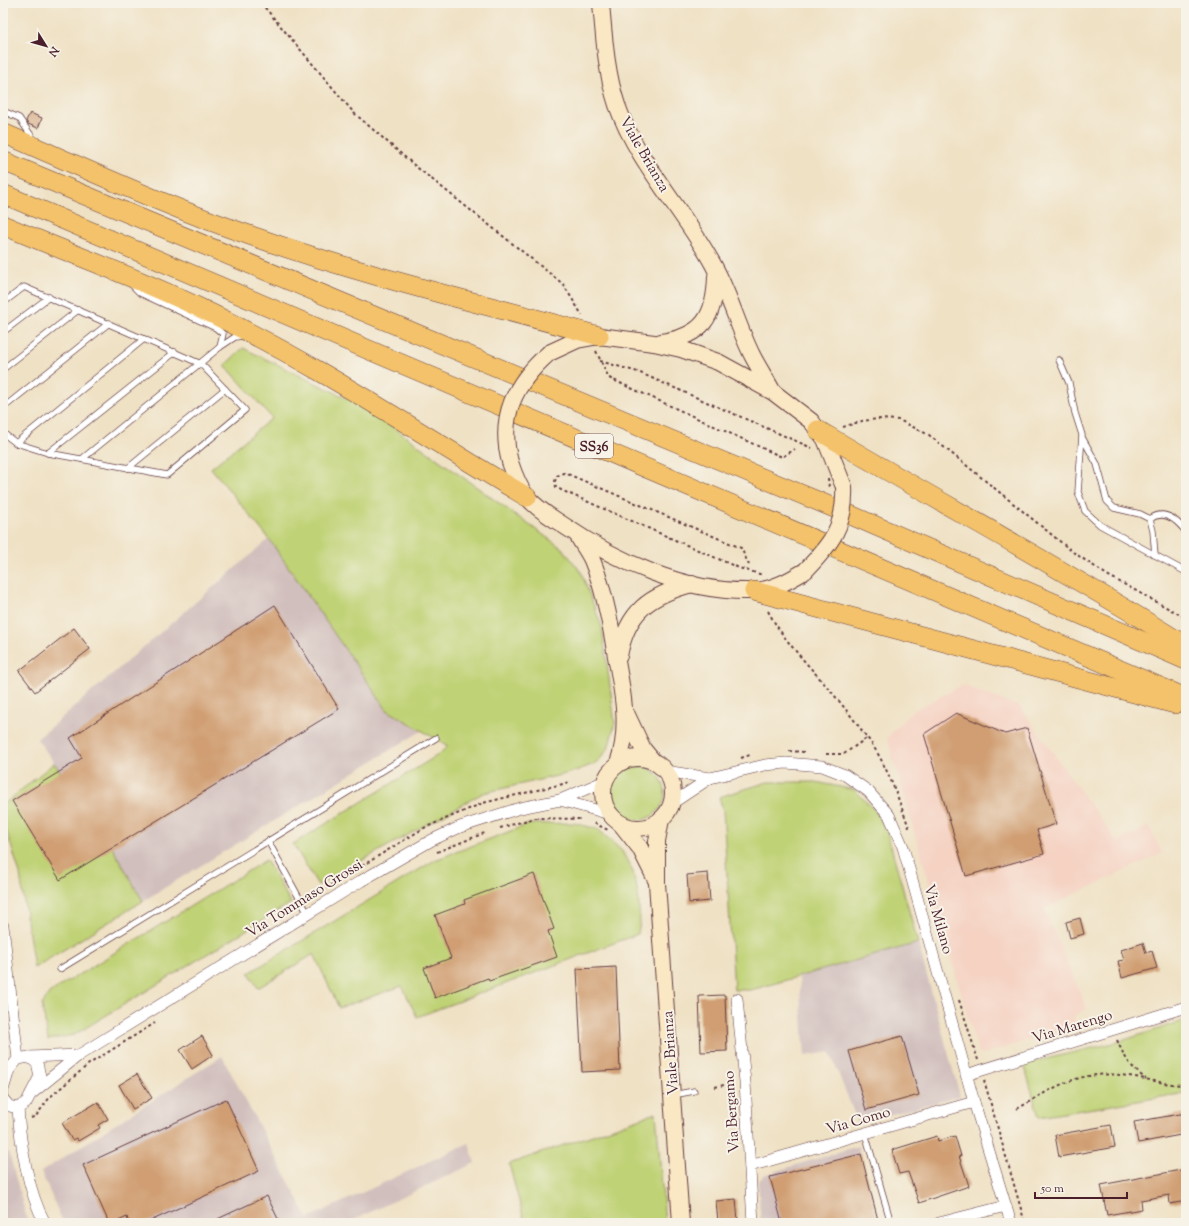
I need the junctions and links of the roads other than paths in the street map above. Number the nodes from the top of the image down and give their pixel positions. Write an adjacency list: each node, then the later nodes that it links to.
1 (601, 3): 8 (main road, Viale Brianza)
2 (3, 111): 4 (lane)
3 (3, 133): 4 (highway)
4 (41, 149): 17 (highway)
5 (3, 162): 43 (highway, SS36)
6 (3, 194): 45 (highway, SS36)
7 (3, 224): 9 (highway)
8 (716, 269): 18 (main road); 25 (main road, Viale Brianza)
9 (121, 274): 15 (highway); 19 (lane)
10 (49, 297): 11 (lane); 12 (lane); 14 (lane)
11 (3, 302)
12 (78, 310): 13 (lane); 23 (lane)
13 (109, 324): 16 (lane); 26 (lane)
14 (3, 332)
15 (254, 336): 19 (lane); 34 (highway)
16 (144, 339): 20 (lane); 30 (lane)
17 (597, 342): 18 (main road); 34 (main road, bridge)
18 (654, 343): 25 (main road)
19 (220, 348): 22 (lane)
20 (175, 352): 22 (lane); 31 (lane)
21 (1059, 360): 29 (lane)
22 (202, 364): 24 (lane); 32 (lane)
23 (3, 369)
24 (225, 389): 33 (lane); 33 (lane)
25 (773, 392): 27 (main road)
26 (3, 408)
27 (818, 430): 41 (main road, bridge); 42 (highway)
28 (3, 433): 30 (lane)
29 (1083, 439): 35 (lane); 38 (lane)
30 (16, 443): 31 (lane)
31 (48, 453): 32 (lane)
32 (82, 459): 33 (lane)
33 (128, 468)
34 (527, 496): 37 (main road)
35 (1150, 519): 36 (lane); 38 (lane)
36 (1186, 532)
37 (577, 535): 40 (main road); 44 (main road)
38 (1155, 554): 39 (lane)
39 (1186, 572)
40 (693, 584): 41 (main road); 44 (main road)
41 (754, 591): 46 (highway)
42 (1186, 646)
43 (1186, 660)
44 (618, 666): 47 (main road)
45 (1186, 698)
46 (1186, 707)
47 (625, 711): 49 (main road); 50 (main road)
48 (436, 738): 58 (lane)
49 (652, 760): 50 (main road); 51 (main road)
50 (618, 763): 53 (main road)
51 (665, 771): 52 (street, Via Milano); 55 (main road)
52 (710, 778): 55 (street, Via Milano); 69 (street, Via Milano)
53 (605, 781): 54 (street, Via Tommaso Grossi); 57 (main road)
54 (560, 800): 57 (street, Via Tommaso Grossi); 60 (street, Via Tommaso Grossi)
55 (671, 804): 56 (main road)
56 (661, 819): 57 (main road); 59 (main road, Viale Brianza)
57 (614, 823): 59 (main road, Viale Brianza)
58 (268, 841): 60 (lane); 62 (lane)
59 (657, 883): 72 (main road, Viale Brianza)
60 (308, 914): 66 (street, Via Tommaso Grossi)
61 (3, 930): 65 (street)
62 (60, 969)
63 (737, 999): 76 (street, Via Bergamo)
64 (1186, 1007): 69 (street, Via Marengo)
65 (14, 1020): 67 (street); 68 (street)
66 (79, 1055): 67 (street); 74 (street, Via Tommaso Grossi)
67 (24, 1058): 68 (street); 74 (street)
68 (9, 1070): 70 (street)
69 (966, 1074): 73 (street, Via Milano)
70 (3, 1089)
71 (694, 1091): 72 (lane)
72 (673, 1095): 79 (main road, Viale Brianza)
73 (974, 1102): 75 (street, Via Como); 77 (street, Via Milano)
74 (15, 1103): 78 (street)
75 (865, 1133): 76 (street, Via Como); 81 (lane)
76 (750, 1166): 80 (street, Via Bergamo)
77 (1006, 1206): 82 (street); 83 (street, Via Milano)
78 (45, 1223)
79 (682, 1223)
80 (753, 1223)
81 (890, 1223)
82 (939, 1223)
83 (1011, 1223)

